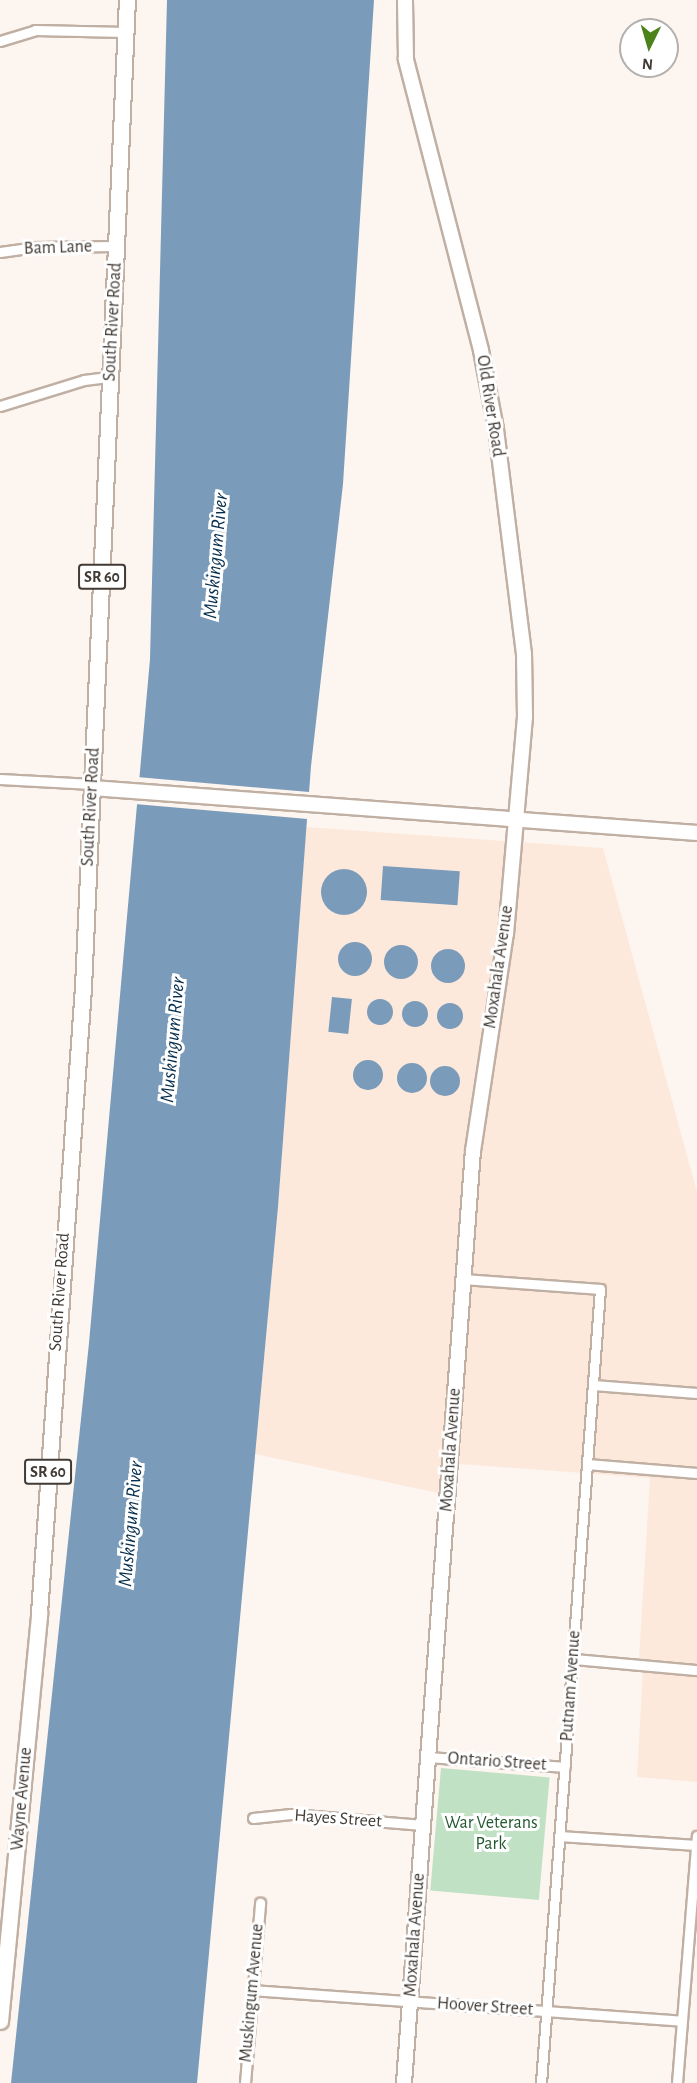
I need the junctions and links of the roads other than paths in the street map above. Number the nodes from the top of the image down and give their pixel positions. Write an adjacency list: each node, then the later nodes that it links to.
1 (127, 0): 3 (main road, South River Road / SR 60)
2 (405, 0): 11 (main road, Old River Road)
3 (125, 32): 4 (street); 5 (main road, South River Road / SR 60)
4 (0, 41)
5 (116, 246): 6 (street, Bam Lane); 7 (main road, South River Road / SR 60)
6 (0, 252)
7 (110, 377): 8 (street); 10 (main road, South River Road / SR 60)
8 (0, 406)
9 (0, 779): 10 (street)
10 (92, 786): 11 (main road); 18 (main road, South River Road / SR 60)
11 (516, 819): 12 (main road); 13 (main road, Moxahala Avenue)
12 (697, 833)
13 (464, 1279): 14 (street, Putnam Avenue); 21 (main road, Moxahala Avenue)
14 (593, 1385): 15 (street); 16 (street, Putnam Avenue)
15 (697, 1393)
16 (587, 1464): 17 (street); 19 (street, Putnam Avenue)
17 (697, 1473)
18 (39, 1613): 32 (main road, Wayne Avenue / SR 60)
19 (573, 1659): 20 (street); 22 (street, Putnam Avenue)
20 (697, 1670)
21 (429, 1757): 22 (street, Ontario Street); 24 (main road, Moxahala Avenue)
22 (565, 1767): 25 (street, Putnam Avenue)
23 (253, 1818): 24 (street, Hayes Street)
24 (423, 1826): 30 (main road, Moxahala Avenue)
25 (560, 1836): 27 (street); 31 (street, Putnam Avenue)
26 (697, 1836): 27 (street)
27 (696, 1845): 33 (street)
28 (260, 1903): 29 (street, Muskingum Avenue)
29 (252, 1990): 30 (street, Hoover Street); 34 (street, Muskingum Avenue)
30 (410, 2001): 31 (street, Hoover Street); 35 (main road, Moxahala Avenue)
31 (546, 2011): 33 (street, Hoover Street); 36 (street, Putnam Avenue)
32 (0, 2021)
33 (681, 2021): 37 (street)
34 (245, 2083)
35 (404, 2083)
36 (541, 2083)
37 (677, 2083)

